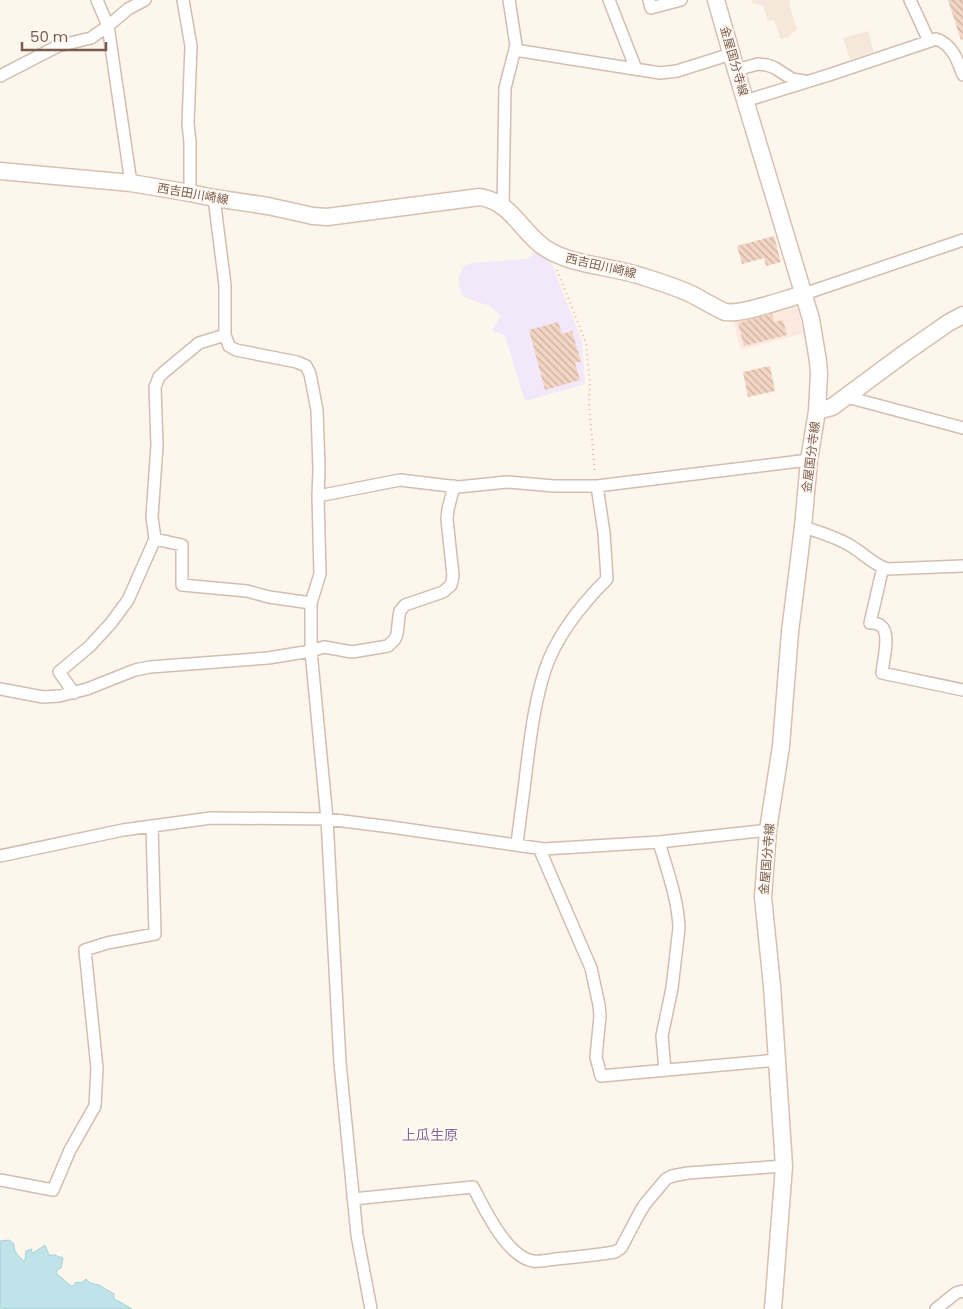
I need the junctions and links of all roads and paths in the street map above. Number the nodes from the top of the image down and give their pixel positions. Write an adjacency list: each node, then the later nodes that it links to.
1 (97, 0): 10 (street)
2 (145, 0): 10 (street)
3 (182, 0): 21 (street)
4 (509, 0): 12 (street)
5 (609, 0): 14 (street)
6 (649, 0): 7 (street)
7 (681, 0)
8 (716, 0): 13 (main road, 金屋国分寺線)
9 (910, 0): 11 (street)
10 (108, 26): 16 (street); 20 (street)
11 (929, 40): 15 (street); 17 (street)
12 (515, 50): 14 (street); 23 (street)
13 (734, 62): 14 (street); 17 (street); 18 (main road, 金屋国分寺線)
14 (636, 69)
15 (963, 75)
16 (0, 76)
17 (807, 82): 18 (street)
18 (745, 100): 26 (main road, 金屋国分寺線)
19 (0, 171): 20 (main road, 西吉田川崎線)
20 (130, 183): 21 (main road, 西吉田川崎線)
21 (190, 193): 22 (main road, 西吉田川崎線)
22 (214, 198): 23 (main road, 西吉田川崎線); 28 (street)
23 (503, 205): 25 (main road, 西吉田川崎線)
24 (963, 240): 26 (street)
25 (550, 252): 26 (main road, 西吉田川崎線); 34 (path)
26 (804, 294): 30 (main road)
27 (963, 315): 29 (main road)
28 (225, 335): 35 (street); 37 (street)
29 (847, 396): 30 (main road); 31 (street)
30 (817, 411): 32 (main road, 金屋国分寺線)
31 (963, 428)
32 (810, 460): 34 (street); 36 (main road, 金屋国分寺線)
33 (454, 486): 34 (street); 35 (street); 41 (street)
34 (597, 486): 49 (street)
35 (318, 496): 40 (street)
36 (803, 527): 39 (street); 47 (main road, 金屋国分寺線)
37 (156, 539): 40 (street); 44 (street)
38 (963, 566): 39 (street)
39 (883, 567): 43 (street)
40 (311, 603): 41 (street)
41 (311, 651): 44 (street); 45 (street)
42 (0, 689): 44 (street)
43 (963, 690)
44 (74, 693)
45 (327, 819): 46 (street); 49 (street); 56 (street)
46 (152, 826): 51 (street); 55 (street)
47 (768, 830): 48 (street); 52 (main road, 金屋国分寺線)
48 (659, 842): 50 (street); 53 (street)
49 (517, 844): 50 (street)
50 (539, 848): 53 (street)
51 (0, 856)
52 (777, 1060): 53 (street); 54 (main road, 金屋国分寺線)
53 (665, 1070)
54 (784, 1166): 56 (street); 59 (main road, 金屋国分寺線)
55 (0, 1180)
56 (353, 1199): 58 (street)
57 (963, 1291): 60 (street)
58 (371, 1309)
59 (773, 1309)
60 (936, 1309)

